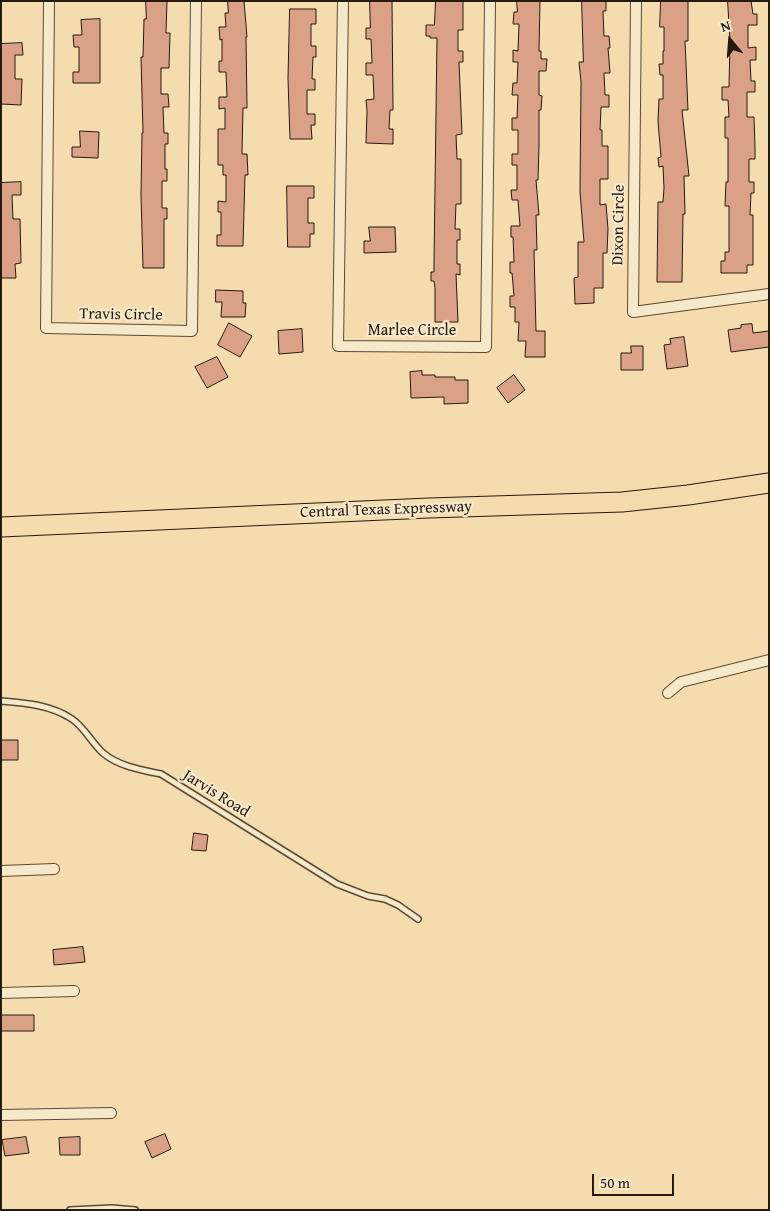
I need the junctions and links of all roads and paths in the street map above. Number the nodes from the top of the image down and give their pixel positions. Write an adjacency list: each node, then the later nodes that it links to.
1 (49, 1): 2 (street, Travis Circle)
2 (196, 1)
3 (342, 1): 4 (street, Marlee Circle)
4 (490, 1)
5 (636, 1): 6 (street, Dixon Circle)
6 (769, 294)
7 (769, 482): 8 (highway, Central Texas Expressway)
8 (1, 528)
9 (769, 660): 10 (street)
10 (668, 693)
11 (1, 701): 14 (lane, Jarvis Road)
12 (54, 869): 13 (street)
13 (1, 871)
14 (418, 919)
15 (74, 991): 16 (street)
16 (1, 993)
17 (111, 1113): 18 (street)
18 (1, 1115)
19 (70, 1210): 20 (lane)
20 (135, 1210)

